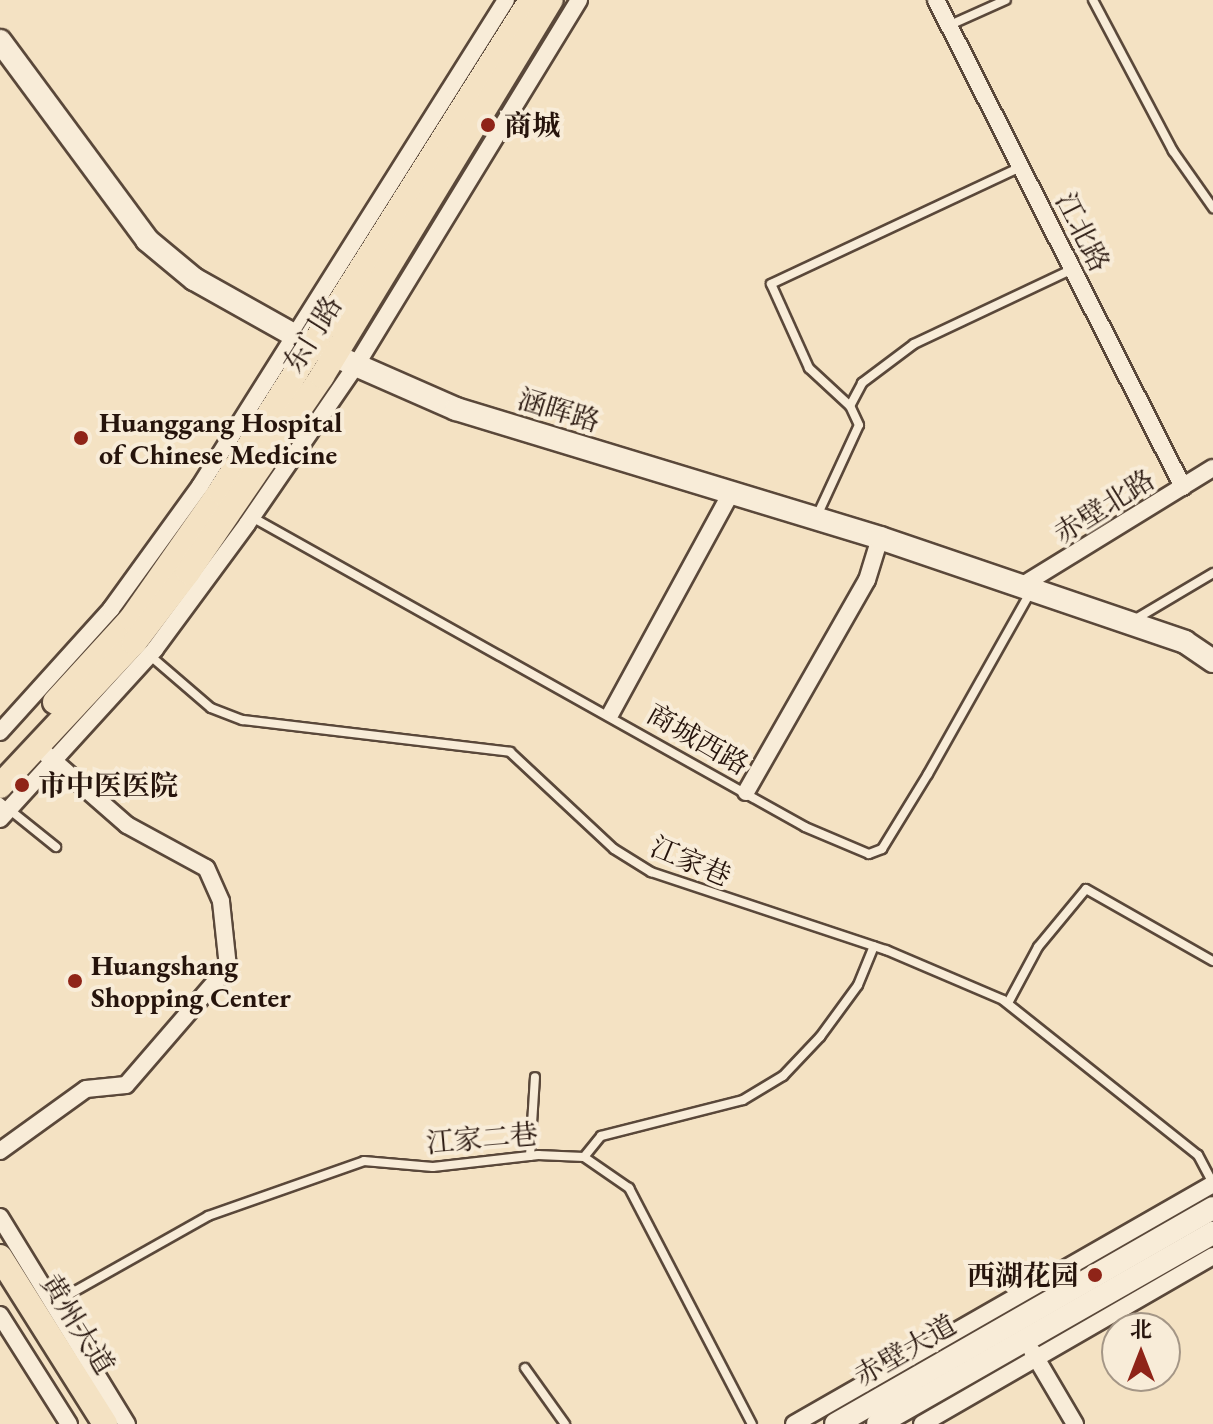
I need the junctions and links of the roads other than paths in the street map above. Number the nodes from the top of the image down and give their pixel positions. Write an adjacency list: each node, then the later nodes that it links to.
1 (506, 0): 13 (street)
2 (531, 0): 13 (main road, 东门路)
3 (551, 0): 13 (main road, 东门路)
4 (579, 0): 13 (street)
5 (936, 0): 8 (street, 江北路)
6 (1006, 0): 8 (lane)
7 (1093, 0): 11 (lane)
8 (950, 25): 10 (street, 江北路)
9 (0, 41): 13 (street, 涵晖路)
10 (1021, 167): 12 (street, 江北路); 14 (lane)
11 (1213, 208)
12 (1073, 269): 14 (lane); 16 (street, 江北路)
13 (324, 352): 17 (street, 涵晖路); 18 (main road, 东门路); 27 (street); 29 (main road, 东门路)
14 (850, 406): 19 (lane)
15 (1213, 468): 16 (street, 赤壁北路)
16 (1183, 487): 22 (street, 赤壁北路)
17 (731, 493): 19 (street, 涵晖路); 26 (street)
18 (242, 512): 24 (main road, 东门路); 26 (lane, 商城西路)
19 (815, 518): 20 (street, 涵晖路)
20 (880, 538): 22 (street, 涵晖路); 30 (street)
21 (1213, 573): 23 (lane)
22 (1026, 588): 23 (street, 涵晖路); 30 (lane, 商城西路)
23 (1129, 622): 25 (street, 涵晖路)
24 (142, 649): 28 (main road, 东门路); 33 (lane, 江家巷)
25 (1213, 661)
26 (611, 713): 30 (lane, 商城西路)
27 (0, 732)
28 (45, 753): 31 (main road, 东门路); 37 (street)
29 (0, 764)
30 (746, 792)
31 (2, 804): 32 (lane)
32 (56, 847)
33 (874, 946): 35 (lane, 江家巷); 39 (lane)
34 (1213, 961): 35 (lane)
35 (1008, 1003): 40 (lane, 江家巷)
36 (535, 1077): 38 (lane)
37 (0, 1151)
38 (530, 1156): 39 (lane, 江家二巷); 47 (lane, 江家二巷)
39 (584, 1157): 56 (lane)
40 (1213, 1183): 57 (street)
41 (1213, 1208): 58 (street, 赤壁大道)
42 (0, 1217): 47 (street)
43 (1213, 1233): 49 (street, 赤壁大道)
44 (1213, 1256): 49 (street)
45 (0, 1257): 47 (main road, 黄州大道)
46 (0, 1278): 52 (main road, 黄州大道)
47 (47, 1308): 53 (main road, 黄州大道); 54 (street)
48 (0, 1315): 51 (street)
49 (1031, 1349): 59 (street, 赤壁大道); 60 (street); 61 (street)
50 (525, 1368): 55 (lane)
51 (69, 1424)
52 (91, 1424)
53 (105, 1424)
54 (127, 1424)
55 (565, 1424)
56 (752, 1424)
57 (794, 1424)
58 (836, 1424)
59 (878, 1424)
60 (922, 1424)
61 (1075, 1424)

